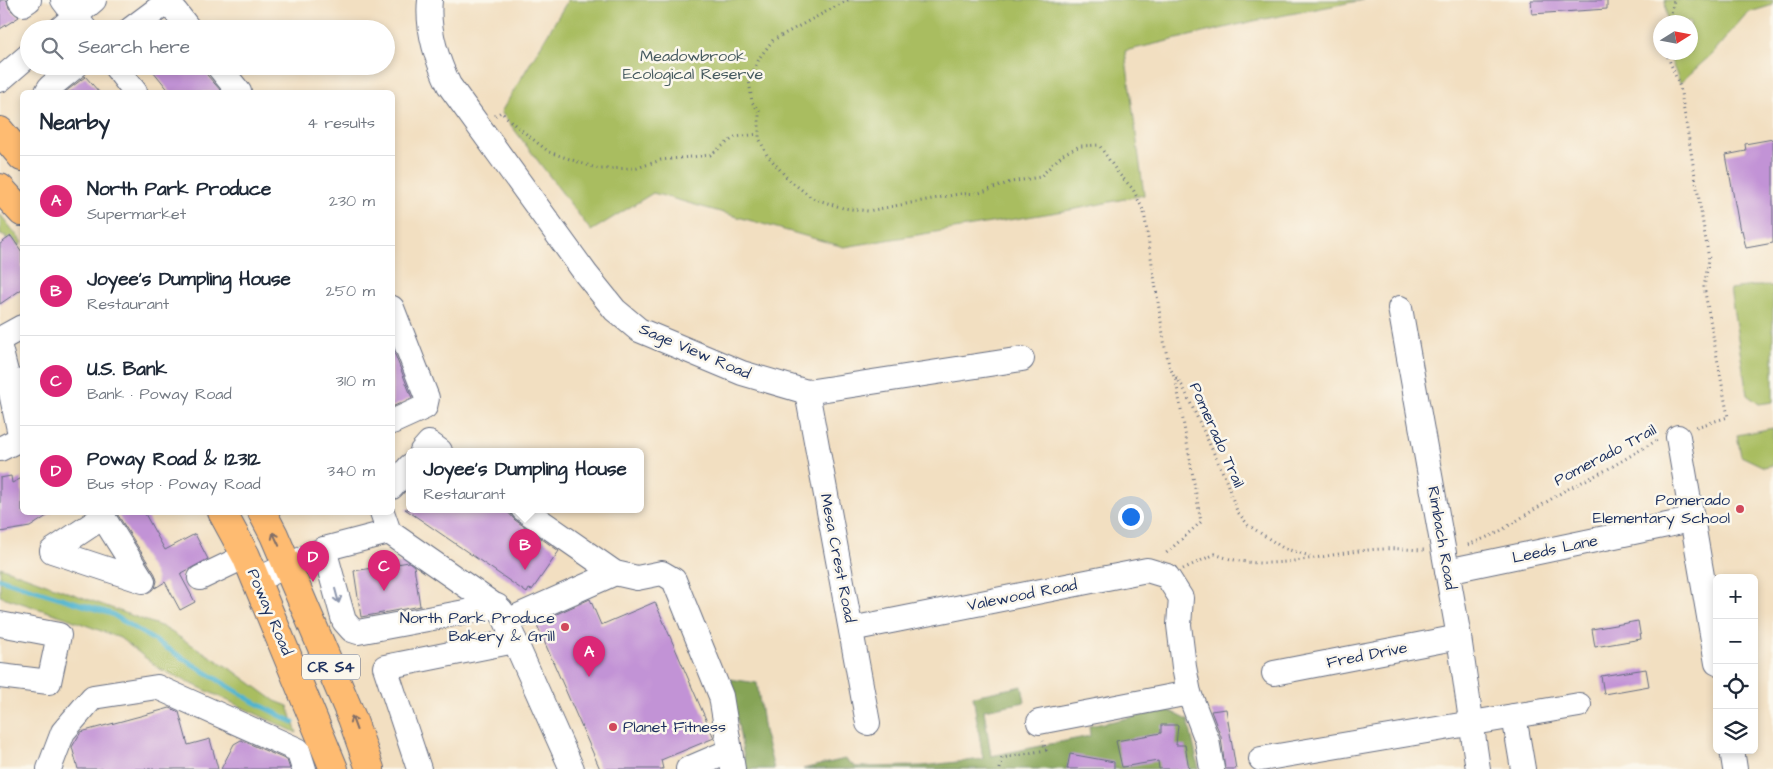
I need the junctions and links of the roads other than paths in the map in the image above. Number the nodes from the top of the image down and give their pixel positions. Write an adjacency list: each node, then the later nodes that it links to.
1 (20, 0): 2 (street)
2 (29, 0)
3 (94, 0): 5 (street)
4 (430, 0): 27 (street, Sage View Road)
5 (71, 18)
6 (143, 20): 7 (street)
7 (182, 20)
8 (20, 63): 12 (street)
9 (65, 75): 13 (street)
10 (122, 75): 14 (street)
11 (225, 75): 15 (street)
12 (0, 80)
13 (48, 90)
14 (133, 90)
15 (237, 90)
16 (0, 131): 17 (main road)
17 (20, 155)
18 (0, 188): 19 (main road)
19 (20, 210)
20 (1400, 308): 41 (street, Rimbach Road)
21 (395, 316): 28 (street)
22 (20, 328): 23 (street)
23 (0, 339)
24 (0, 348): 26 (street)
25 (1022, 358): 27 (street, Sage View Road)
26 (16, 384): 30 (street)
27 (806, 392): 48 (street, Mesa Crest Road)
28 (395, 421)
29 (1675, 435): 38 (street)
30 (14, 442)
31 (425, 448): 32 (street)
32 (436, 448)
33 (406, 471): 34 (street)
34 (395, 484)
35 (529, 513): 44 (street)
36 (224, 515): 43 (main road, Poway Road / CR S4)
37 (263, 515): 42 (main road, CR S4, one-way to 37)
38 (1691, 520): 41 (street, Leeds Lane); 50 (street)
39 (385, 522): 40 (street); 46 (street)
40 (324, 549): 42 (street); 46 (street, one-way to 46)
41 (1446, 561): 49 (street, Rimbach Road)
42 (288, 566): 43 (street); 66 (main road, CR S4, one-way to 42)
43 (251, 568): 45 (street); 65 (main road, Poway Road / CR S4)
44 (615, 572): 46 (street); 61 (street)
45 (200, 578)
46 (506, 623): 62 (street); 67 (street)
47 (0, 624): 52 (street)
48 (851, 629): 53 (street, Valewood Road); 57 (street, Mesa Crest Road)
49 (1460, 636): 51 (street, Fred Drive); 58 (street, Rimbach Road)
50 (1713, 641)
51 (1274, 673)
52 (0, 676)
53 (1189, 693): 56 (street); 69 (street)
54 (1580, 705): 55 (street)
55 (1514, 716): 58 (street); 71 (street)
56 (1039, 722)
57 (868, 723)
58 (1472, 724): 60 (street); 70 (street, Rimbach Road)
59 (1733, 754): 72 (street)
60 (1261, 759)
61 (731, 760): 68 (street)
62 (415, 768)
63 (49, 769): 64 (street)
64 (304, 769)
65 (334, 769)
66 (370, 769)
67 (572, 769)
68 (688, 769)
69 (1212, 769)
70 (1478, 769)
71 (1523, 769)
72 (1735, 769)

